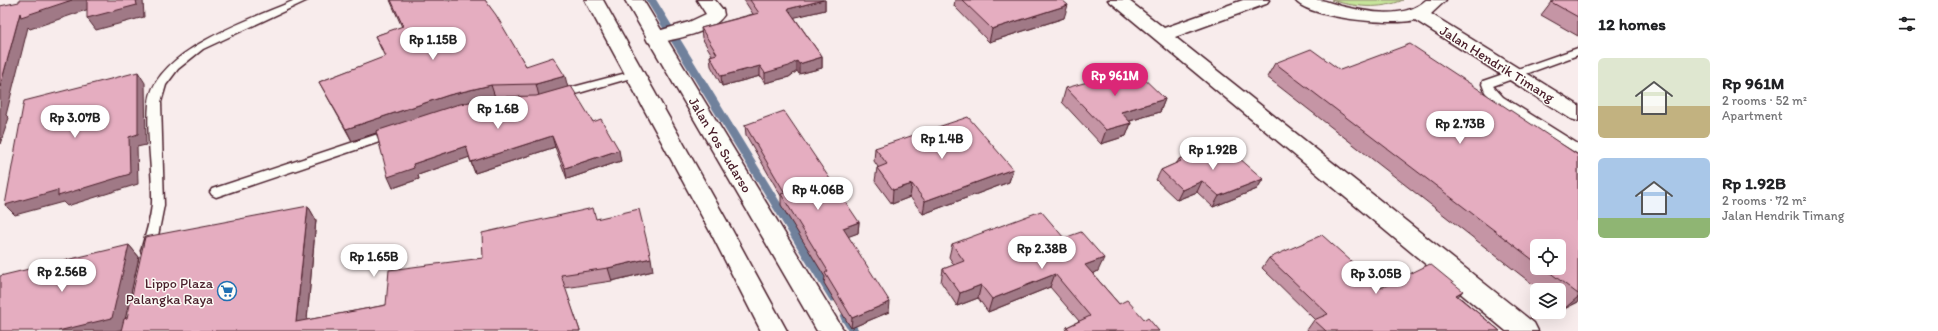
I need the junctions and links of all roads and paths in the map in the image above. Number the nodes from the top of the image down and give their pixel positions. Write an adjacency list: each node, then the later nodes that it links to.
1 (303, 0): 20 (lane)
2 (594, 0): 13 (street)
3 (634, 0): 11 (street, Jalan Yos Sudarso)
4 (706, 0): 11 (street)
5 (1117, 0): 10 (street)
6 (1260, 0): 10 (street)
7 (1304, 0): 9 (street)
8 (1437, 0): 9 (street)
9 (1416, 14): 14 (street, Jalan Hendrik Timang)
10 (1161, 35): 23 (street)
11 (655, 38): 22 (street, Jalan Yos Sudarso)
12 (1578, 51): 14 (lane)
13 (634, 74): 15 (lane); 21 (street)
14 (1513, 74): 16 (street, Jalan Hendrik Timang); 18 (lane)
15 (546, 99)
16 (1578, 114)
17 (405, 128): 19 (lane)
18 (1578, 150)
19 (216, 192)
20 (146, 264)
21 (774, 331)
22 (831, 331)
23 (1525, 331)

